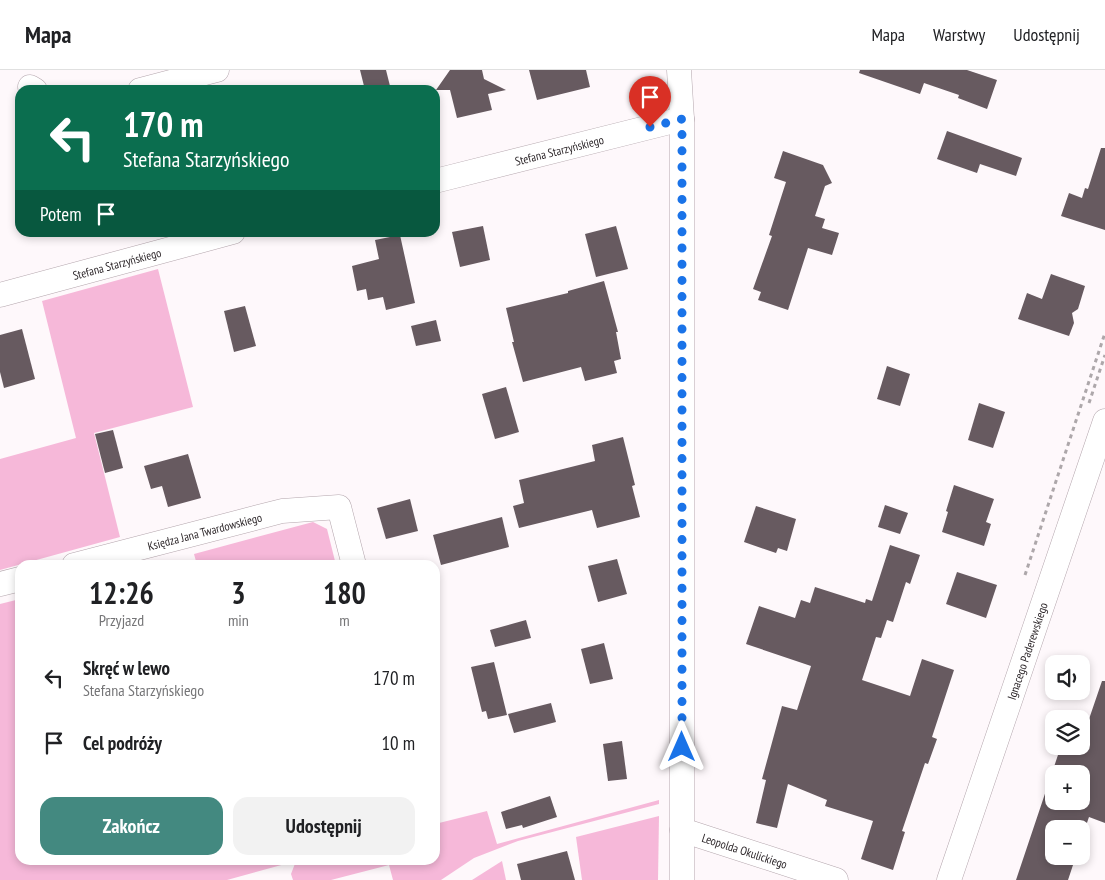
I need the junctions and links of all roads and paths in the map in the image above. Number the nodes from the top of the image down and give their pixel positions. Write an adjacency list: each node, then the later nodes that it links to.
1 (216, 70): 3 (street)
2 (679, 70): 4 (street)
3 (159, 85)
4 (682, 119): 5 (street, Stefana Starzyńskiego); 15 (street)
5 (440, 180)
6 (215, 237): 7 (street, Stefana Starzyńskiego)
7 (0, 295)
8 (1105, 334): 13 (path)
9 (1105, 421): 18 (street, Ignacego Paderewskiego)
10 (93, 560): 11 (street, Księdza Jana Twardowskiego)
11 (353, 560)
12 (15, 580): 14 (street)
13 (1022, 583)
14 (0, 584)
15 (682, 830): 16 (street); 17 (street, Leopolda Okulickiego)
16 (682, 880)
17 (836, 880)
18 (949, 880)

